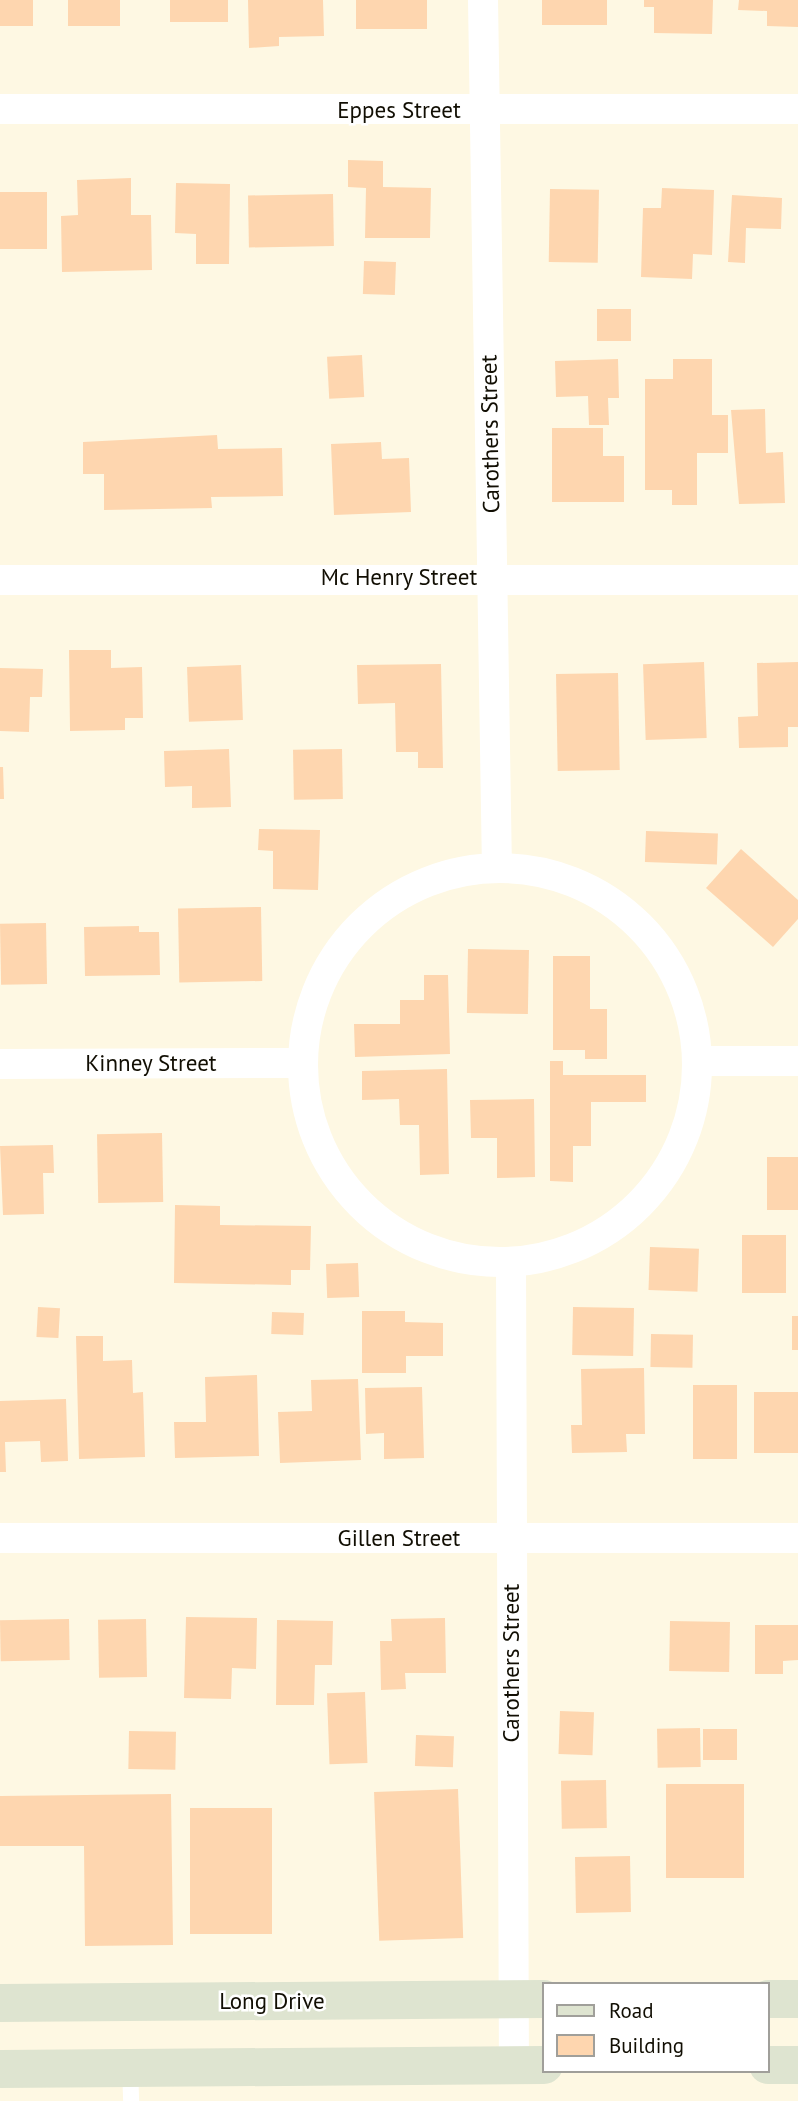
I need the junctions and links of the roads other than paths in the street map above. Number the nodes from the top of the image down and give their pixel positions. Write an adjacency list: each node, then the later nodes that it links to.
1 (483, 0): 4 (street, Carothers Street)
2 (0, 108): 4 (street, Eppes Street)
3 (798, 109): 4 (street, Eppes Street)
4 (485, 110): 5 (street, Carothers Street)
5 (492, 577): 6 (street, Mc Henry Street); 7 (street, Mc Henry Street); 8 (street, Carothers Street)
6 (0, 580)
7 (798, 580)
8 (497, 868): 10 (street); 11 (street)
9 (798, 1061): 10 (street)
10 (699, 1062): 13 (street)
11 (302, 1063): 12 (street, Kinney Street); 13 (street)
12 (0, 1064)
13 (511, 1262): 15 (street, Carothers Street)
14 (0, 1538): 15 (street, Gillen Street)
15 (511, 1538): 16 (street, Gillen Street); 17 (street, Carothers Street)
16 (798, 1538)
17 (529, 1999): 20 (main road, Long Drive); 21 (street, Carothers Street)
18 (770, 1999): 19 (main road)
19 (798, 1999)
20 (0, 2003)
21 (529, 2065): 25 (main road)
22 (770, 2065): 23 (main road)
23 (798, 2066)
24 (0, 2069): 25 (main road)
25 (131, 2084)

